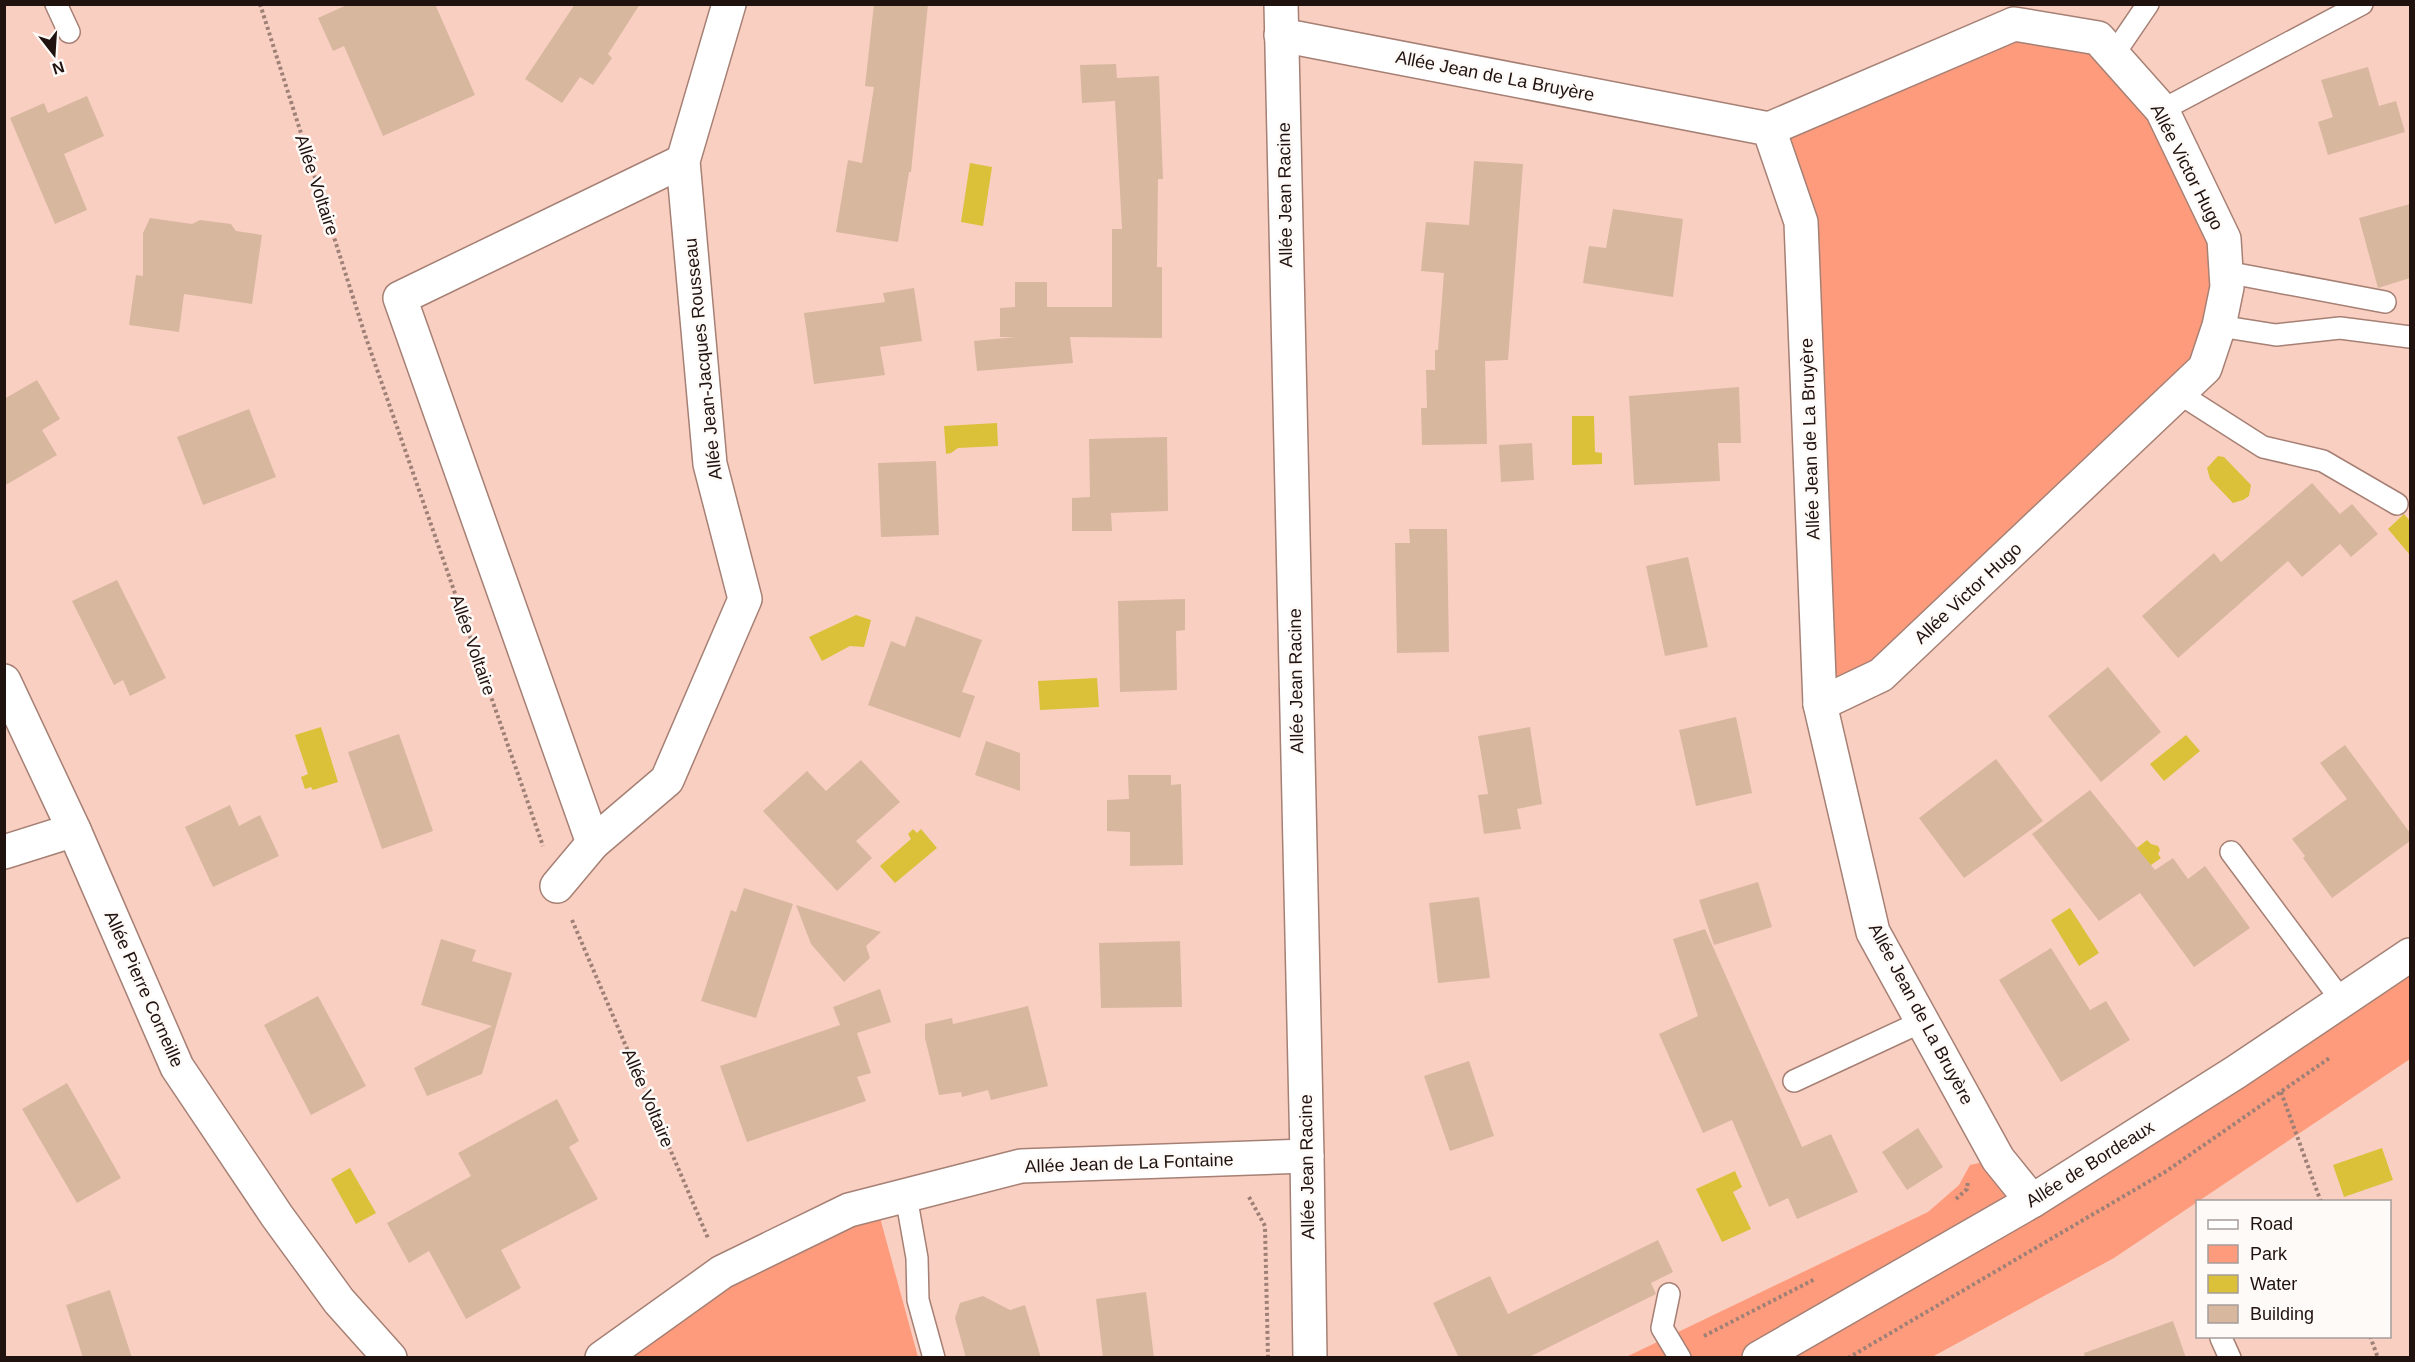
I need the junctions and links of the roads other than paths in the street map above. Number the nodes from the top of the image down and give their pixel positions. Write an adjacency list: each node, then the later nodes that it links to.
1 (56, 4): 6 (lane)
2 (729, 4): 10 (street, Allée Jean-Jacques Rousseau)
3 (2148, 4): 7 (lane)
4 (2362, 4): 8 (lane)
5 (1281, 20): 9 (street, Allée Jean de La Bruyère); 28 (street, Allée Jean Racine)
6 (69, 32)
7 (2114, 54): 8 (street, Allée Victor Hugo); 9 (street, Allée Victor Hugo)
8 (2162, 110): 11 (street, Allée Victor Hugo)
9 (1768, 129): 18 (street, Allée Jean de La Bruyère)
10 (683, 161): 20 (street, Allée Jean-Jacques Rousseau); 20 (street)
11 (2226, 272): 12 (lane); 13 (street, Allée Victor Hugo)
12 (2385, 302)
13 (2219, 326): 14 (lane); 15 (street, Allée Victor Hugo)
14 (2410, 337)
15 (2180, 394): 16 (lane); 18 (street, Allée Victor Hugo)
16 (2397, 504)
17 (4, 681): 19 (street, Allée Pierre Corneille)
18 (1820, 704): 26 (street, Allée Jean de La Bruyère)
19 (74, 830): 21 (street); 33 (street, Allée Pierre Corneille)
20 (593, 843): 23 (street, Allée Jean-Jacques Rousseau)
21 (4, 852)
22 (2231, 852): 25 (lane)
23 (557, 886)
24 (2410, 955): 25 (street, Allée de Bordeaux)
25 (2342, 1001): 30 (street, Allée de Bordeaux)
26 (1923, 1021): 27 (lane); 30 (street, Allée Jean de La Bruyère)
27 (1794, 1081)
28 (1307, 1156): 29 (street, Allée Jean de La Fontaine); 36 (street, Allée Jean Racine)
29 (906, 1196): 34 (street, Allée Jean de La Fontaine); 35 (lane)
30 (2032, 1201): 38 (street, Allée de Bordeaux)
31 (1669, 1294): 37 (lane)
32 (2221, 1338): 39 (lane)
33 (390, 1358)
34 (602, 1358)
35 (934, 1358)
36 (1310, 1358)
37 (1680, 1358)
38 (1759, 1358)
39 (2230, 1358)

